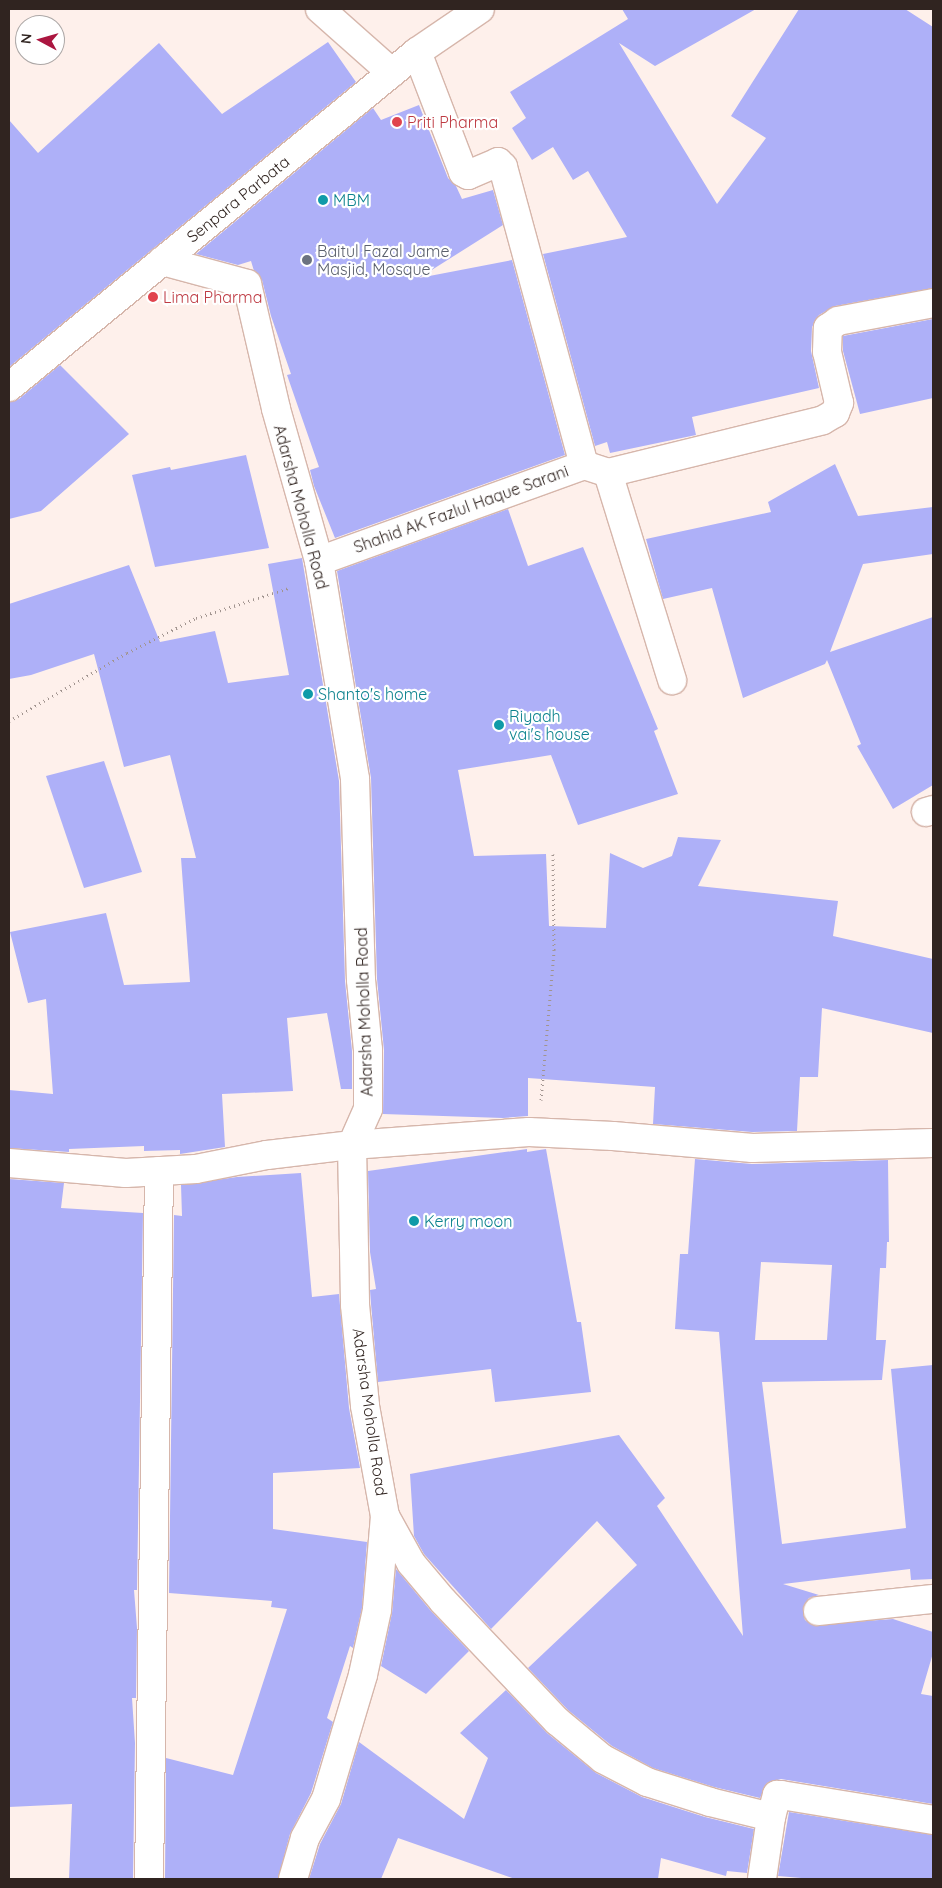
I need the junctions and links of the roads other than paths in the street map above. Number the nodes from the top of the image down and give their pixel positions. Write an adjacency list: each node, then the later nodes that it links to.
1 (320, 9): 4 (street)
2 (480, 9): 3 (street, Senpara Parbata)
3 (417, 52): 4 (street, Senpara Parbata); 8 (street)
4 (392, 73): 5 (street, Senpara Parbata)
5 (162, 262): 7 (street, Senpara Parbata); 9 (street, Adarsha Moholla Road)
6 (933, 303): 8 (street, Shahid AK Fazlul Haque Sarani)
7 (9, 387)
8 (596, 469): 9 (street, Shahid AK Fazlul Haque Sarani); 10 (street)
9 (320, 569): 12 (street, Adarsha Moholla Road)
10 (672, 680)
11 (933, 1143): 12 (street)
12 (352, 1145): 14 (street); 15 (street, Adarsha Moholla Road)
13 (9, 1163): 14 (street)
14 (159, 1171): 20 (street)
15 (385, 1516): 18 (street); 21 (street, Adarsha Moholla Road)
16 (933, 1599): 17 (street)
17 (818, 1611)
18 (771, 1817): 19 (street); 22 (street)
19 (933, 1820)
20 (149, 1879)
21 (293, 1879)
22 (762, 1879)

